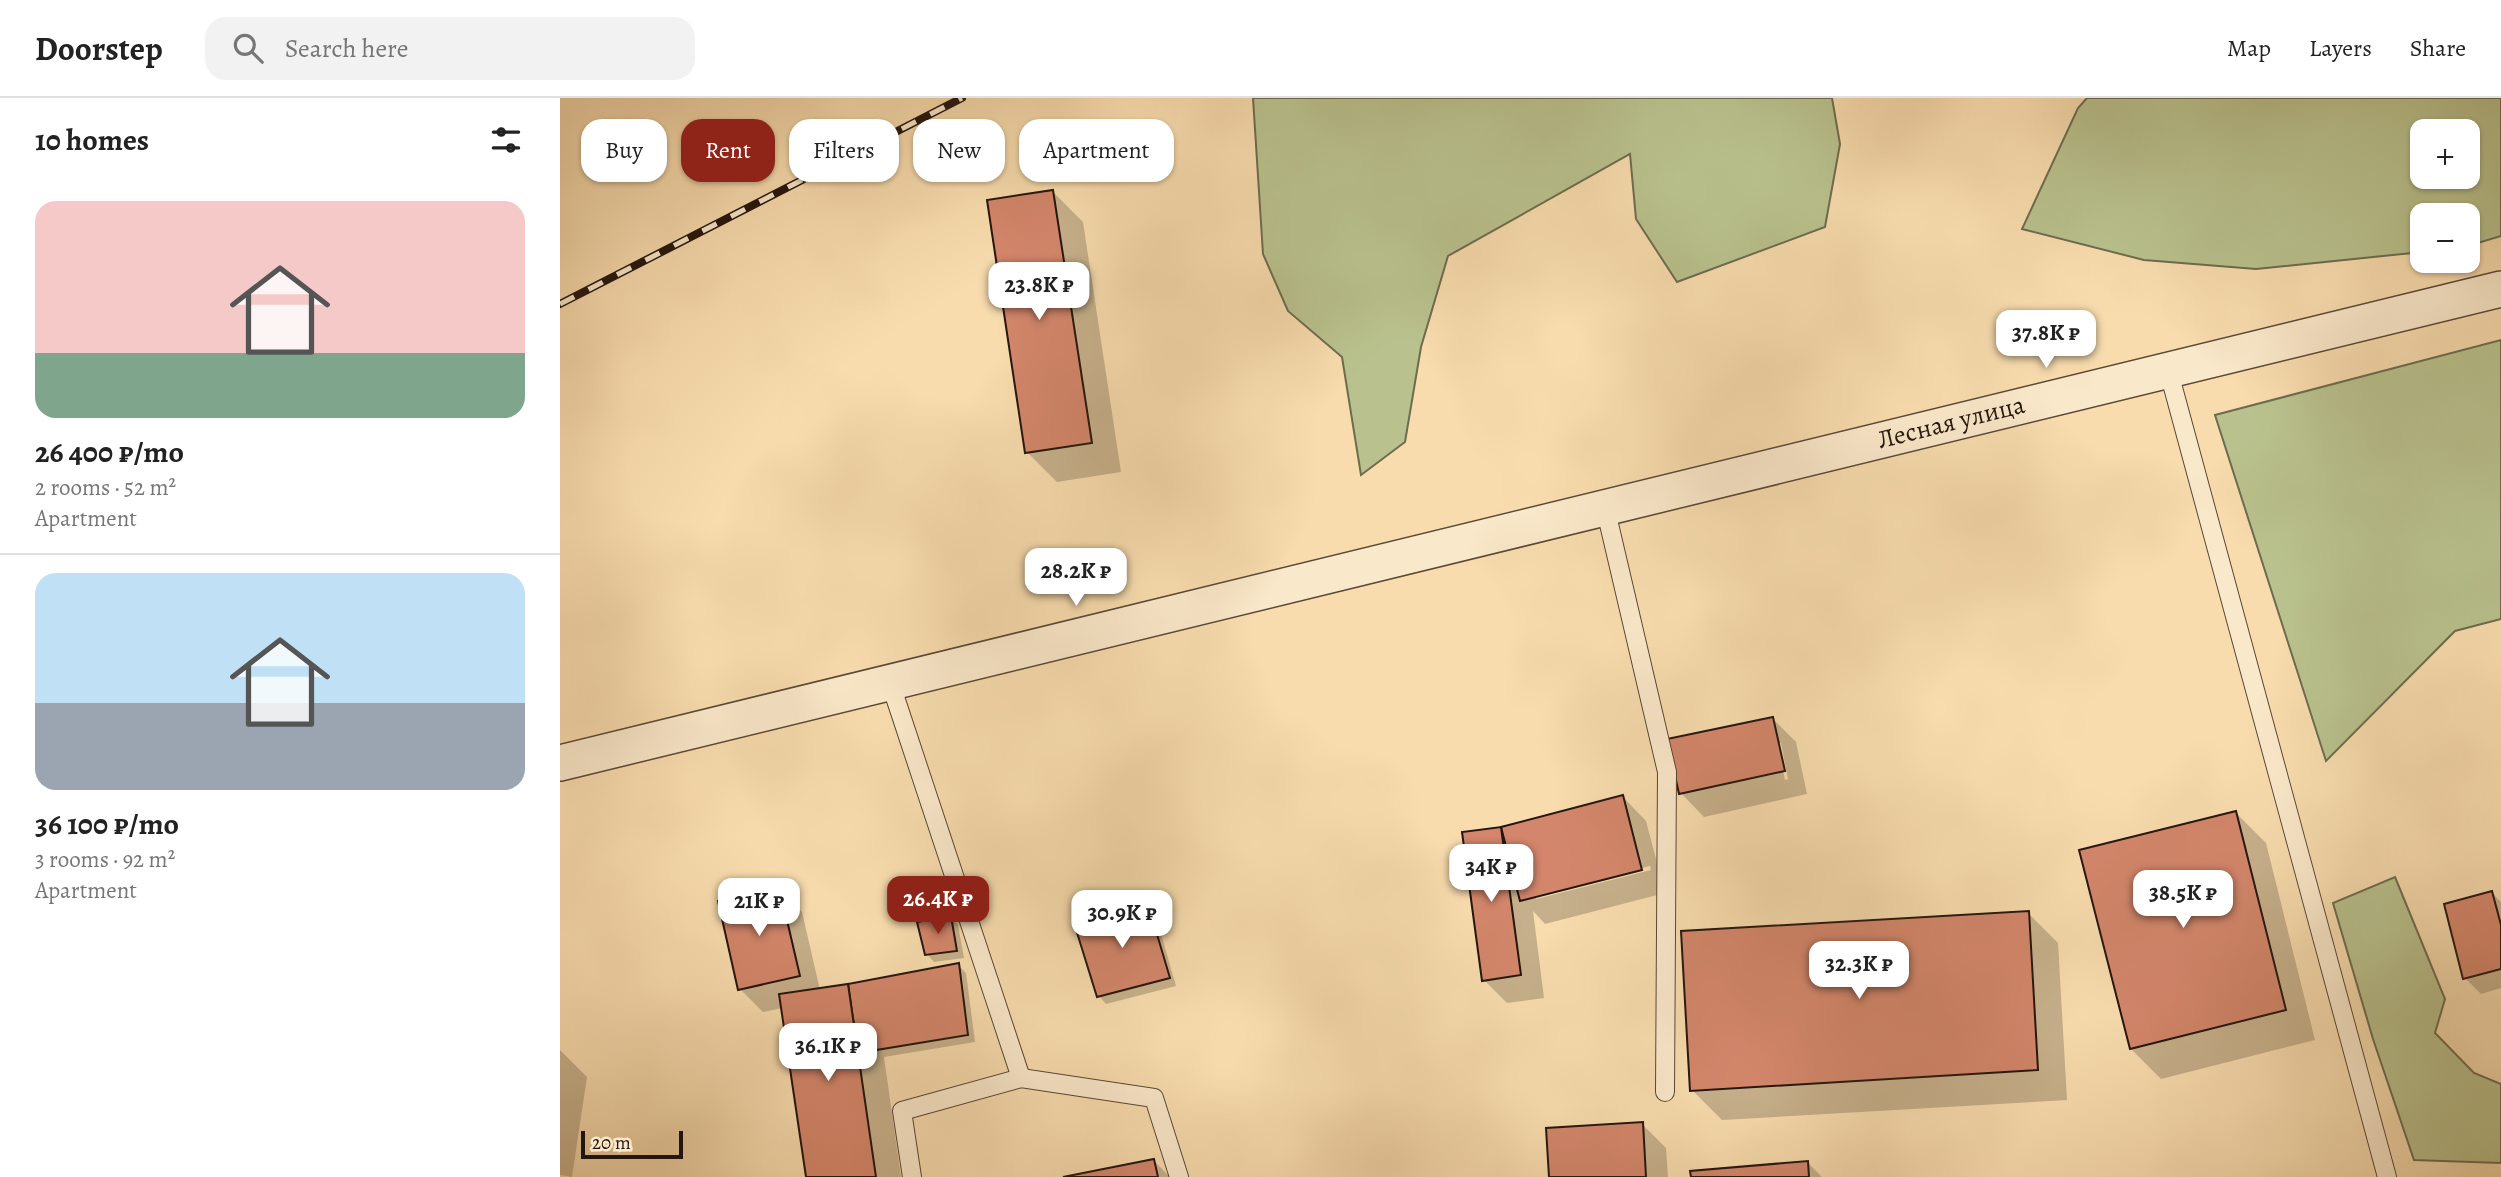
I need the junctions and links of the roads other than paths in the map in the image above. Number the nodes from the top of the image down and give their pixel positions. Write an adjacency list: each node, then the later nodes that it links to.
1 (2501, 289): 2 (street, Лесная улица)
2 (2168, 369): 3 (street, Лесная улица); 10 (lane)
3 (1605, 507): 4 (street, Лесная улица); 7 (lane)
4 (890, 682): 5 (street, Лесная улица); 6 (lane)
5 (560, 762)
6 (1021, 1078): 8 (lane); 9 (lane)
7 (1665, 1092)
8 (912, 1177)
9 (1179, 1177)
10 (2387, 1177)

